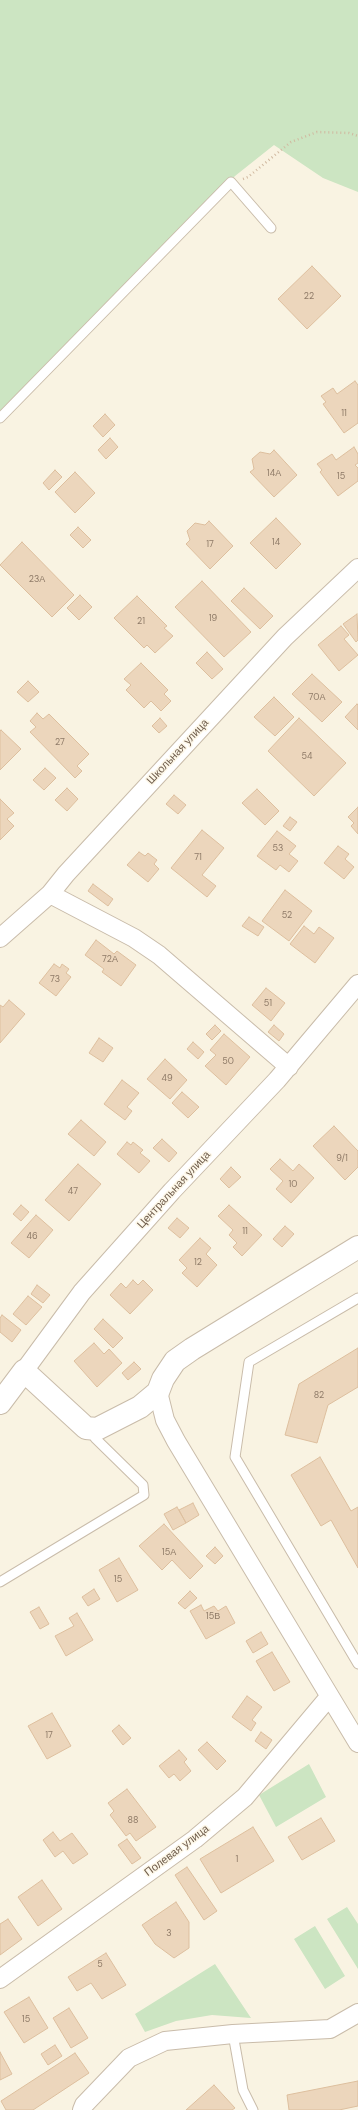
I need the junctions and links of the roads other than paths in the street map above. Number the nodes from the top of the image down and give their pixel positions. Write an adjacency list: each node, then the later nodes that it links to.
1 (271, 228): 2 (lane)
2 (0, 418)
3 (358, 568): 4 (street, Школьная улица)
4 (50, 894): 5 (street, Школьная улица); 7 (street)
5 (0, 938)
6 (358, 984): 7 (street, Центральная улица)
7 (289, 1067): 10 (street, Центральная улица)
8 (358, 1247): 11 (street)
9 (358, 1298): 15 (lane)
10 (24, 1371): 12 (street, Центральная улица); 13 (street)
11 (158, 1392): 13 (street); 16 (street)
12 (0, 1404)
13 (97, 1429): 14 (lane)
14 (0, 1582)
15 (358, 1664)
16 (329, 1697): 17 (street); 18 (street, Полевая улица)
17 (358, 1743)
18 (0, 1979)
19 (358, 2013): 20 (street)
20 (233, 2034): 21 (street); 22 (lane)
21 (82, 2110)
22 (253, 2110)

